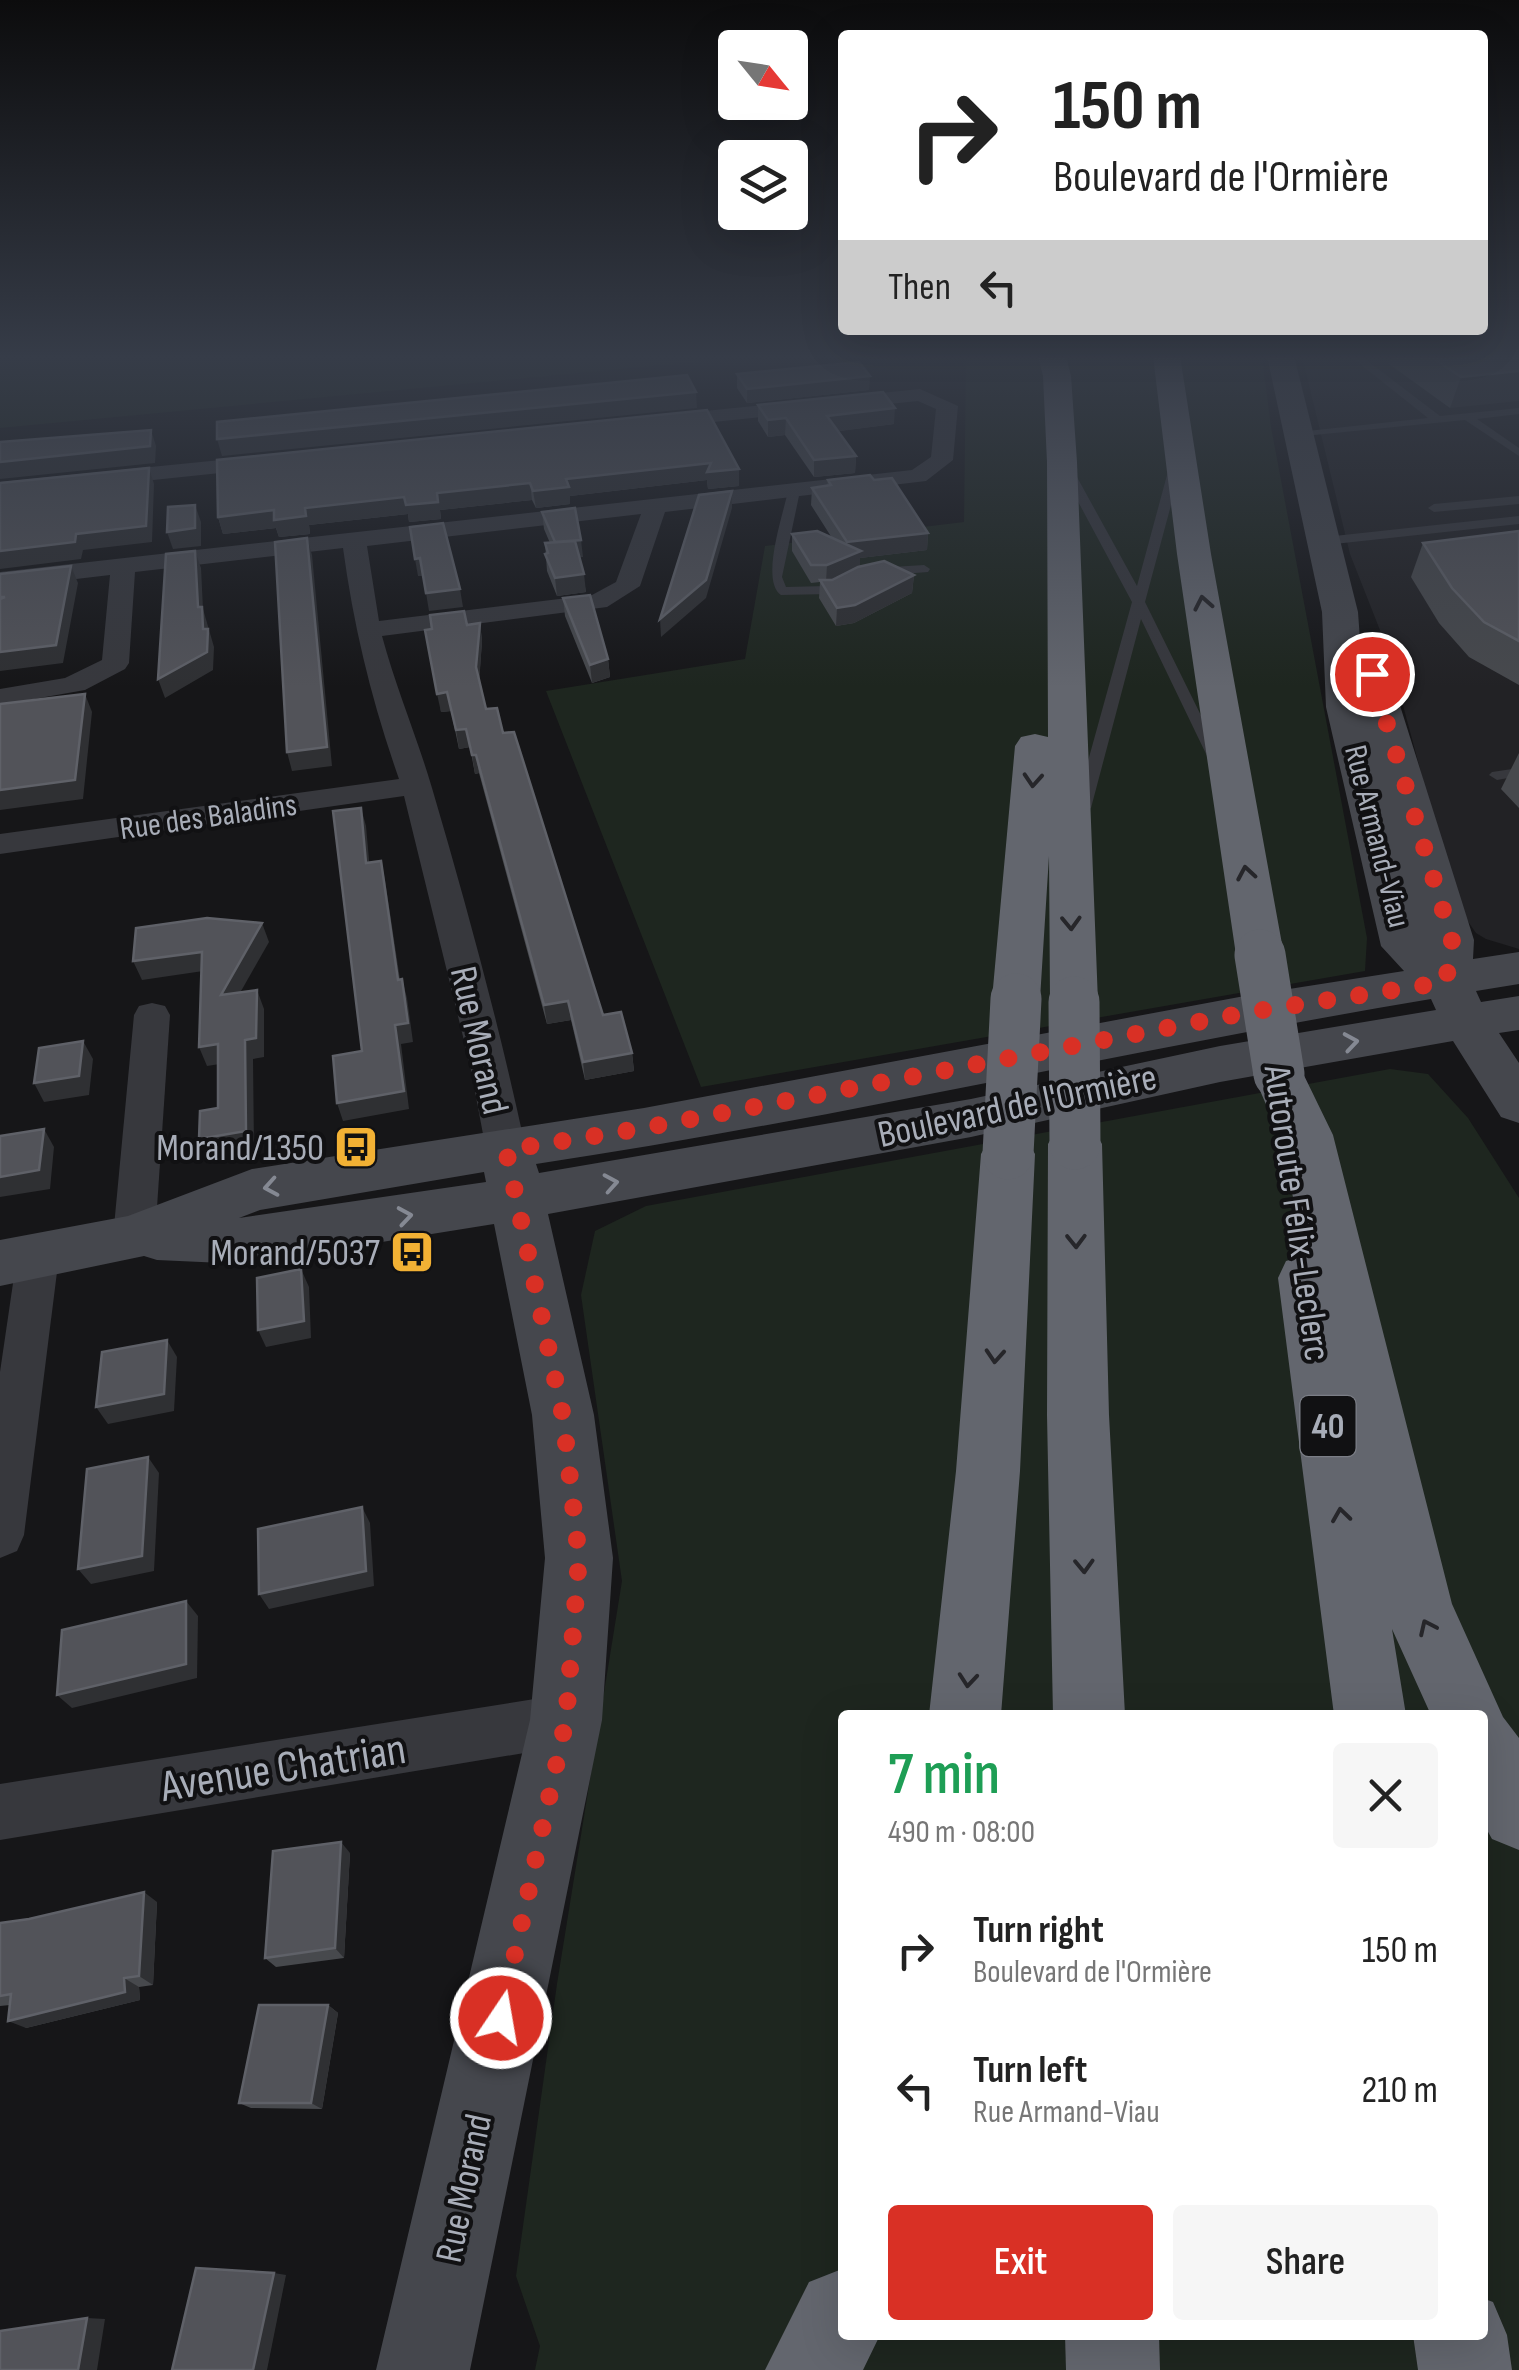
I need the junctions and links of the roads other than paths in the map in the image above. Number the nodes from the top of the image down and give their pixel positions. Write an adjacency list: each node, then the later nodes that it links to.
1 (225, 467): 9 (street)
2 (932, 467): 10 (street)
3 (1035, 467): 26 (highway)
4 (1062, 467): 17 (highway)
5 (1065, 467): 23 (lane)
6 (1175, 467): 23 (lane)
7 (1181, 467): 30 (highway, Autoroute Félix-Leclerc / 40, one-way to 7)
8 (1306, 467): 16 (street, Rue Armand-Viau)
9 (0, 490)
10 (794, 490): 12 (street); 21 (lane)
11 (1519, 500): 13 (lane)
12 (656, 505): 15 (street); 24 (street)
13 (1434, 508)
14 (1519, 520): 16 (lane)
15 (354, 540): 18 (street); 24 (street, Rue Morand)
16 (1325, 541): 34 (street, Rue Armand-Viau)
17 (1065, 546): 26 (highway); 32 (highway)
18 (123, 566): 22 (street); 25 (street)
19 (924, 568): 20 (lane)
20 (868, 574)
21 (852, 578)
22 (0, 580)
23 (1137, 598): 30 (lane); 32 (lane)
24 (368, 630): 29 (street, Rue Morand)
25 (0, 696)
26 (1038, 712): 43 (highway, one-way to 43, bridge)
27 (1519, 772): 28 (lane)
28 (1497, 775)
29 (416, 784): 31 (street, Rue des Baladins); 39 (street, Rue Morand)
30 (1231, 792): 37 (highway, Autoroute Félix-Leclerc / 40, one-way to 30, bridge)
31 (0, 844)
32 (1069, 863): 44 (highway, one-way to 44, bridge)
33 (1519, 968): 34 (street, Boulevard de l'Ormière)
34 (1457, 1002): 35 (street, Boulevard de l'Ormière); 38 (street, Rue Armand-Viau); 39 (street, Boulevard de l'Ormière)
35 (1519, 1013)
36 (152, 1015): 40 (street)
37 (1279, 1074): 45 (highway, Autoroute Félix-Leclerc / 40, one-way to 37); 46 (highway, one-way to 37)
38 (1519, 1104)
39 (510, 1175): 40 (street, Boulevard de l'Ormière); 47 (street, Rue Morand)
40 (134, 1237): 41 (street, Boulevard de l'Ormière)
41 (19, 1260): 42 (street)
42 (0, 1535)
43 (965, 1710)
44 (1089, 1710)
45 (1369, 1710)
46 (1466, 1710)
47 (566, 1720): 49 (street, Avenue Chatrian); 54 (street, Rue Morand)
48 (1488, 1756): 50 (highway)
49 (0, 1812)
50 (1519, 1812)
51 (838, 2322): 55 (highway)
52 (1112, 2340): 56 (highway)
53 (1461, 2340): 57 (highway)
54 (424, 2370)
55 (812, 2370)
56 (1113, 2370)
57 (1464, 2370)

